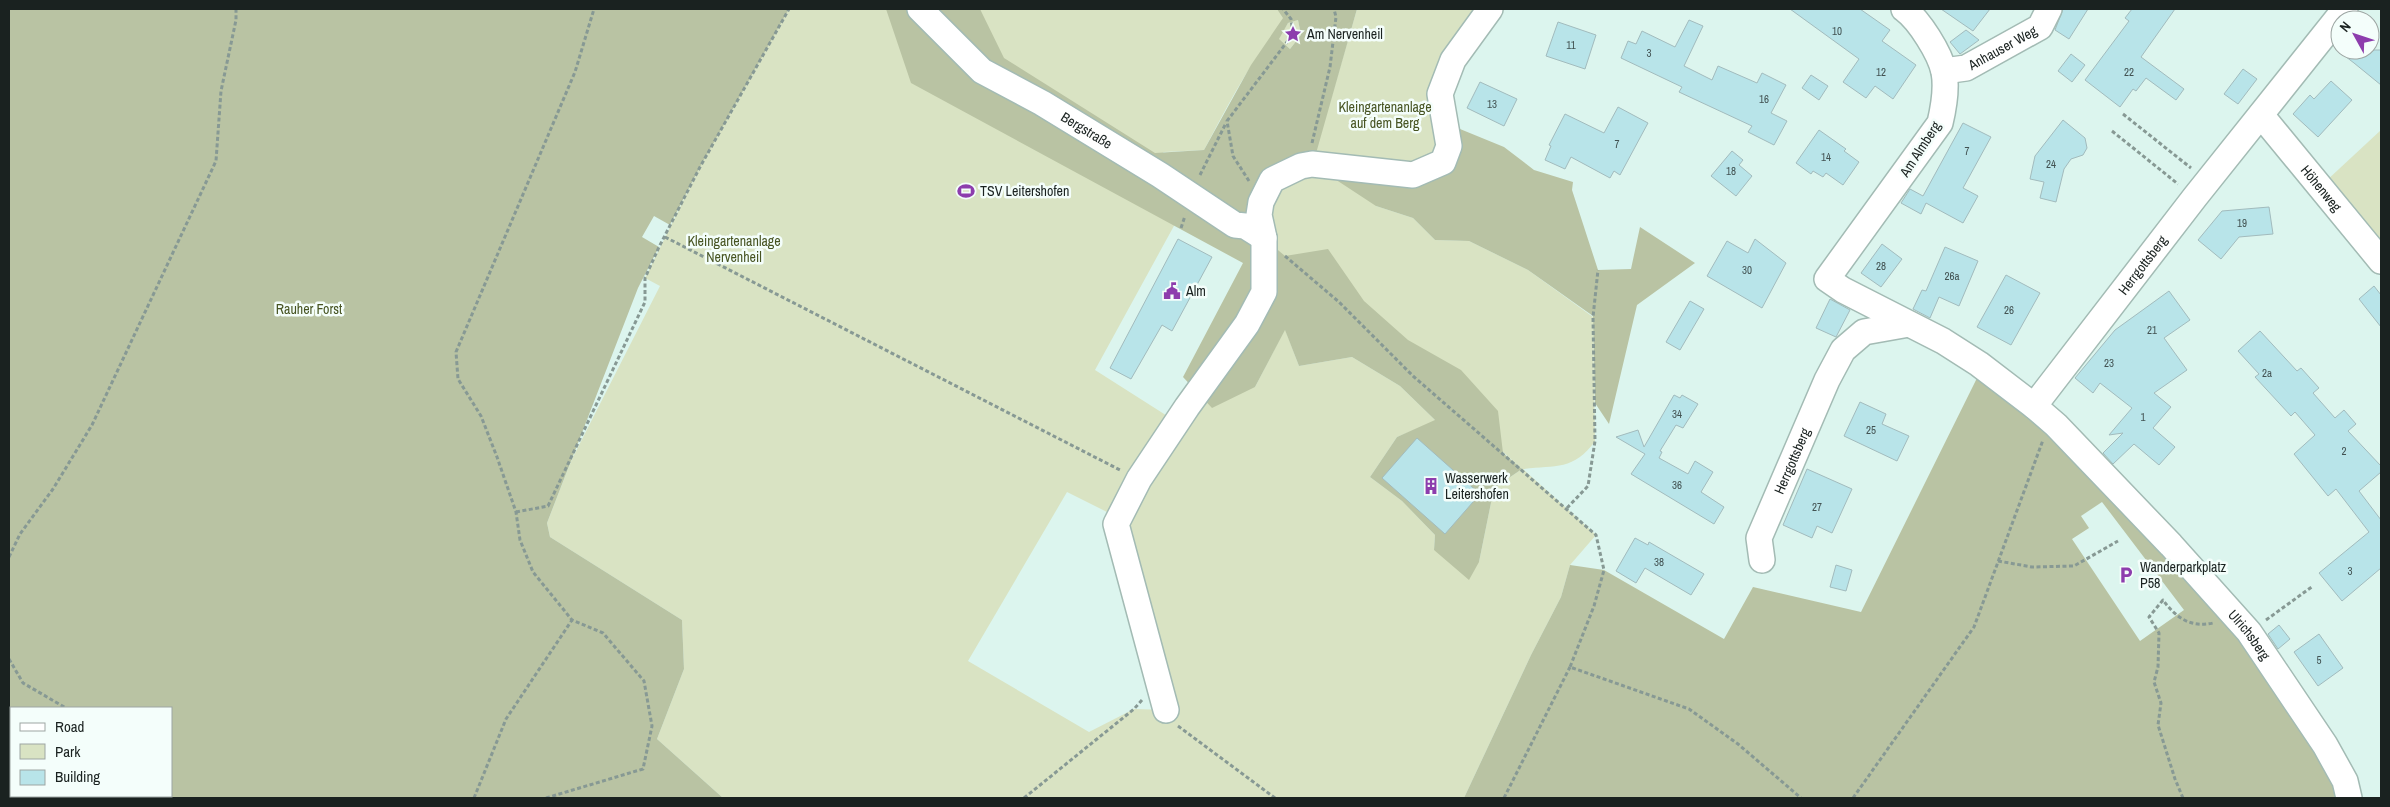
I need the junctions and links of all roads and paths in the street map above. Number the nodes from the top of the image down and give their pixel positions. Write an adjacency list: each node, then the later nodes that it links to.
1 (236, 9): 31 (path)
2 (594, 9): 29 (path)
3 (789, 9): 20 (path)
4 (920, 9): 19 (street, Bergstraße)
5 (1283, 9): 14 (path)
6 (1334, 9): 16 (path)
7 (1490, 9): 16 (street)
8 (1904, 9): 11 (street, Am Almberg)
9 (2049, 9): 11 (street, Anhauser Weg)
10 (2345, 9): 13 (street, Herrgottsberg)
11 (1944, 71): 24 (street, Am Almberg)
12 (2123, 114): 18 (path)
13 (2261, 115): 18 (street, Herrgottsberg); 22 (street, Höhenweg)
14 (1227, 121): 17 (path); 19 (path)
15 (2112, 131): 18 (path)
16 (1307, 165): 21 (street)
17 (1242, 172)
18 (2202, 189): 25 (street, Herrgottsberg)
19 (1190, 195): 21 (street, Bergstraße)
20 (664, 237): 27 (path); 29 (path)
21 (1264, 238): 27 (street); 28 (path)
22 (2381, 262)
23 (1598, 270): 28 (path)
24 (1909, 324): 25 (street); 32 (street, Herrgottsberg)
25 (2034, 406): 26 (street); 36 (street, Ulrichsberg)
26 (2044, 438): 33 (path)
27 (1139, 479): 39 (street)
28 (1566, 508): 38 (path)
29 (516, 512): 35 (path)
30 (2118, 541): 33 (path)
31 (9, 557)
32 (1762, 560)
33 (1998, 561): 48 (path)
34 (2313, 586): 36 (path)
35 (572, 620): 42 (path); 43 (path)
36 (2245, 628): 49 (path); 50 (street, Ulrichsberg)
37 (9, 659): 40 (path)
38 (1570, 667): 46 (path); 47 (path)
39 (1159, 680): 41 (street); 44 (path)
40 (64, 707)
41 (1166, 710): 45 (path)
42 (474, 798)
43 (546, 798)
44 (1024, 798)
45 (1276, 798)
46 (1504, 798)
47 (1801, 798)
48 (1853, 798)
49 (2183, 798)
50 (2349, 798)

